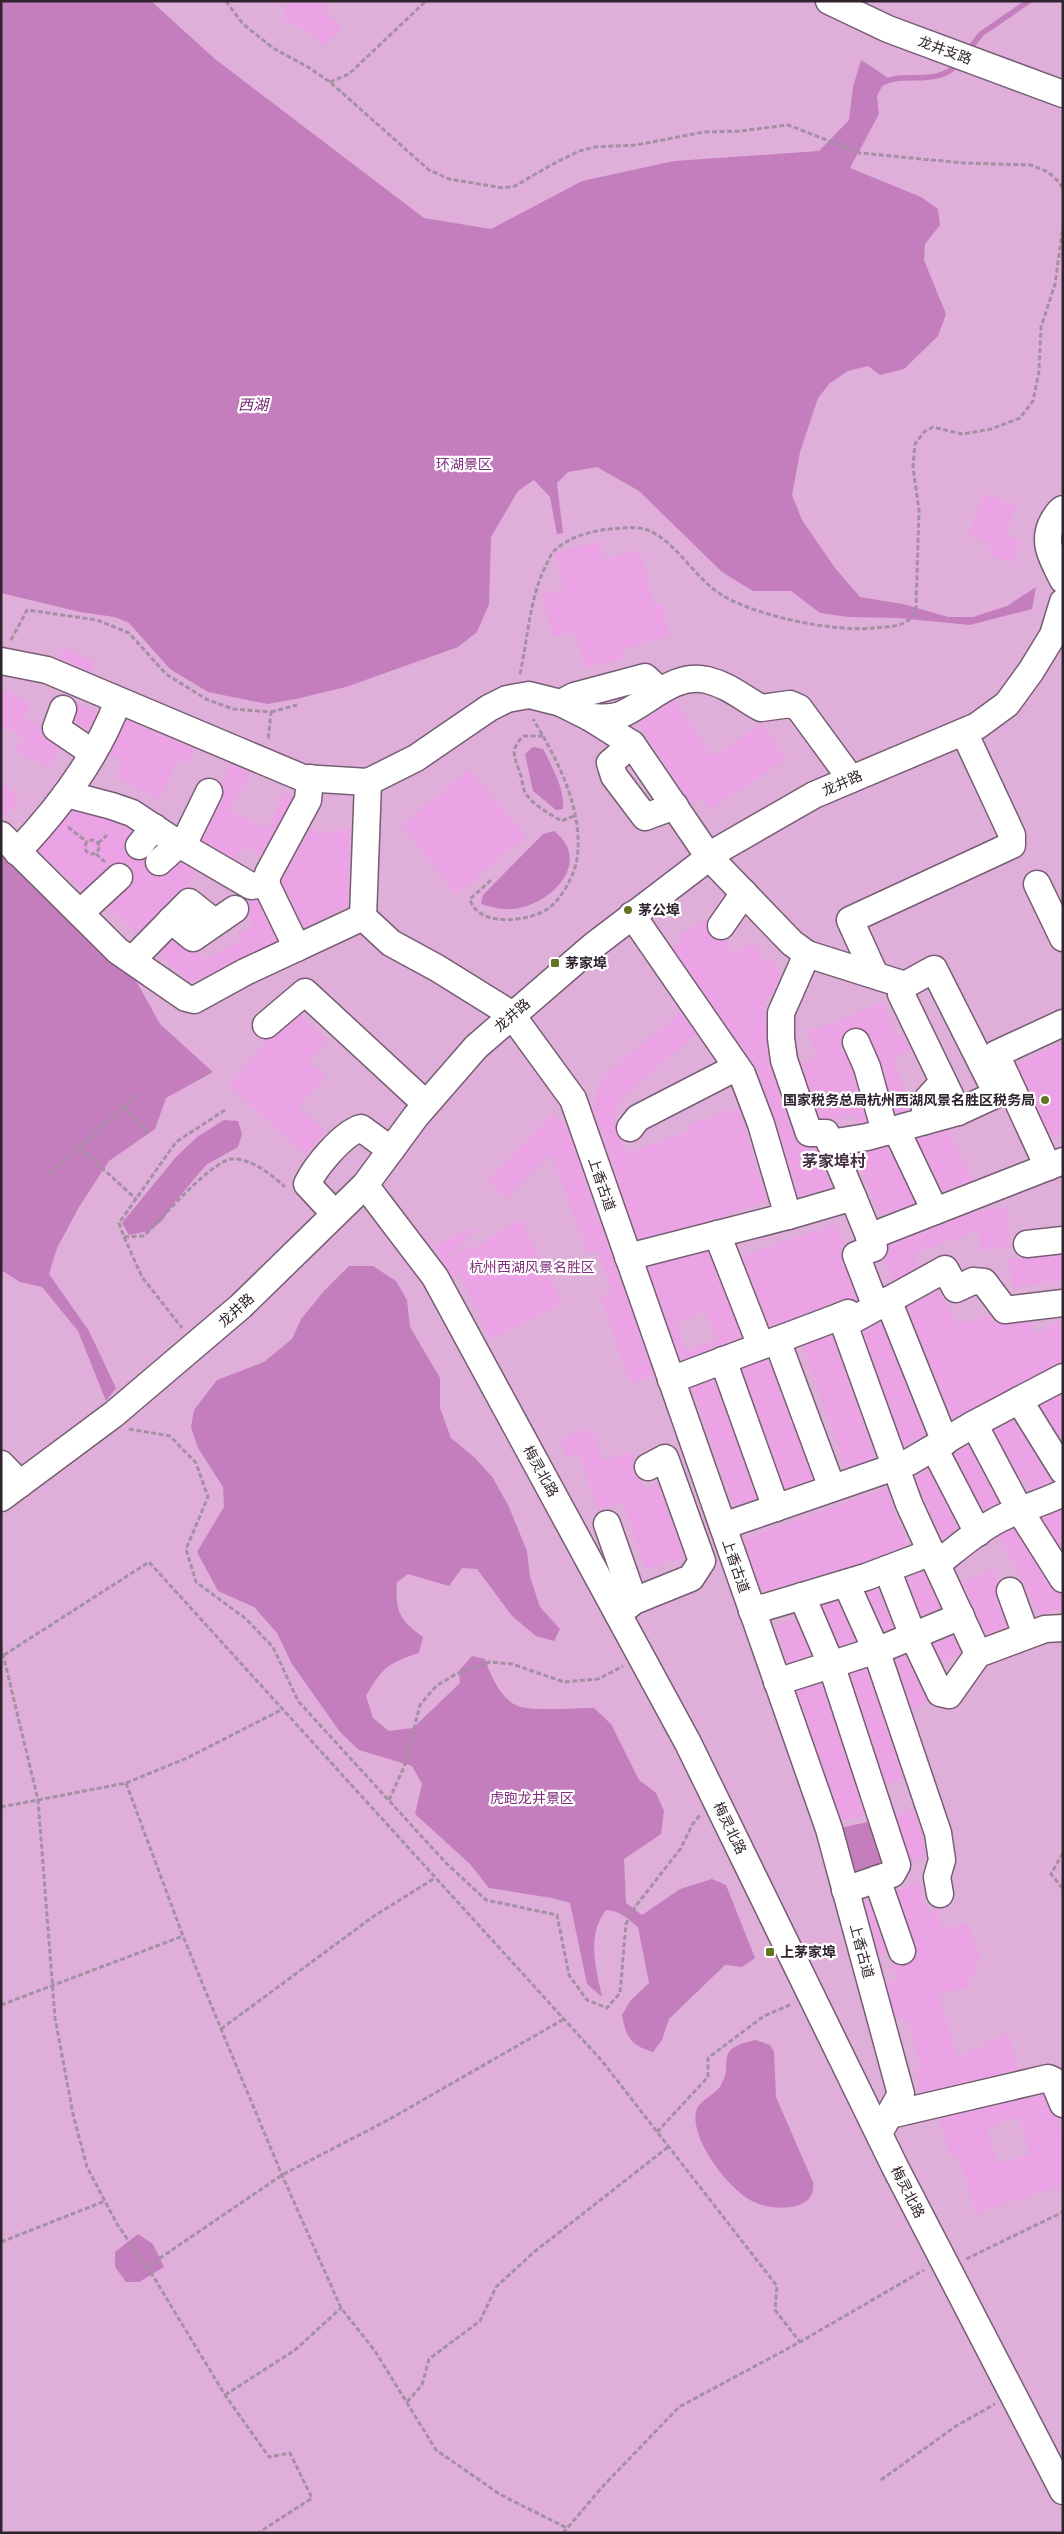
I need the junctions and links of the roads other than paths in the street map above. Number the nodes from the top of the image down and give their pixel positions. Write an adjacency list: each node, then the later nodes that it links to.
1 (829, 1): 2 (street, 龙井支路)
2 (1063, 94)
3 (1063, 509): 4 (street)
4 (1063, 580)
5 (1063, 602): 6 (street, 龙井路)
6 (1058, 633): 13 (street, 龙井路)
7 (6, 652): 9 (street)
8 (659, 690): 10 (street); 12 (street); 16 (street)
9 (118, 701): 14 (street); 15 (street)
10 (561, 703): 12 (street); 17 (street)
11 (63, 709): 14 (street)
12 (589, 717): 22 (street)
13 (964, 732): 16 (street, 龙井路); 37 (street)
14 (93, 753): 19 (street)
15 (310, 778): 17 (street); 25 (street)
16 (851, 779): 22 (street, 龙井路)
17 (368, 782): 31 (street)
18 (209, 792): 21 (street)
19 (66, 794): 20 (street); 21 (street)
20 (9, 844): 28 (street)
21 (179, 844): 23 (street); 25 (street)
22 (709, 857): 27 (street); 29 (street, 龙井路)
23 (159, 862)
24 (119, 878): 28 (street)
25 (266, 884): 34 (street)
26 (1038, 884): 33 (street)
27 (744, 894): 32 (street); 35 (street)
28 (80, 913): 36 (street)
29 (632, 915): 39 (street, 龙井路); 43 (street)
30 (224, 916): 36 (street)
31 (363, 917): 34 (street); 39 (street)
32 (721, 926)
33 (1063, 938)
34 (296, 948): 36 (street)
35 (807, 954): 37 (street); 50 (street)
36 (132, 960)
37 (875, 975): 38 (street)
38 (905, 985): 44 (street); 46 (street)
39 (511, 1014): 45 (street, 龙井路); 62 (street, 上香古道)
40 (1063, 1024): 52 (street)
41 (266, 1025): 45 (street)
42 (856, 1042): 49 (street)
43 (737, 1067): 48 (street); 57 (street)
44 (943, 1082): 46 (street); 47 (street)
45 (426, 1104): 51 (street, 龙井路)
46 (958, 1112): 47 (street)
47 (925, 1121): 49 (street)
48 (630, 1128)
49 (891, 1130): 50 (street); 55 (street)
50 (830, 1143): 54 (street)
51 (391, 1150): 53 (street, 龙井路); 56 (street)
52 (1055, 1164): 55 (street)
53 (366, 1185): 56 (street, 龙井路); 91 (street, 梅灵北路)
54 (853, 1197): 57 (street); 59 (street)
55 (935, 1211): 59 (street)
56 (336, 1214): 78 (street, 龙井路)
57 (788, 1216): 58 (street)
58 (717, 1234): 62 (street); 66 (street)
59 (869, 1237): 63 (street)
60 (1063, 1240): 61 (street)
61 (1027, 1244)
62 (628, 1257): 69 (street, 上香古道)
63 (882, 1304): 64 (street); 65 (street); 72 (street)
64 (1063, 1304)
65 (841, 1316): 66 (street); 74 (street)
66 (769, 1343): 67 (street); 77 (street)
67 (724, 1360): 69 (street); 80 (street)
68 (1063, 1377): 70 (street)
69 (672, 1380): 83 (street, 上香古道)
70 (1019, 1400): 71 (street); 76 (street)
71 (974, 1424): 72 (street); 81 (street)
72 (940, 1445): 74 (street); 84 (street)
73 (1, 1464): 78 (street)
74 (896, 1466): 77 (street); 85 (street)
75 (648, 1467): 91 (street)
76 (1063, 1471)
77 (832, 1488): 80 (street)
78 (11, 1491)
79 (1063, 1493): 81 (street)
80 (776, 1508): 83 (street)
81 (1020, 1511): 84 (street); 87 (street)
82 (607, 1524): 91 (street)
83 (723, 1526): 92 (street, 上香古道)
84 (978, 1533): 85 (street)
85 (934, 1558): 86 (street); 93 (street)
86 (887, 1569): 88 (street); 96 (street)
87 (1063, 1579)
88 (846, 1583): 90 (street); 97 (street)
89 (1010, 1591): 95 (street)
90 (802, 1596): 92 (street); 99 (street)
91 (626, 1607): 106 (street, 梅灵北路)
92 (752, 1611): 100 (street, 上香古道)
93 (961, 1616): 96 (street); 98 (street)
94 (1063, 1628): 95 (street)
95 (1026, 1635): 98 (street)
96 (913, 1636): 97 (street); 98 (street)
97 (876, 1650): 99 (street); 103 (street)
98 (978, 1654)
99 (831, 1664): 100 (street); 101 (street)
100 (777, 1682): 102 (street, 上香古道)
101 (877, 1879): 102 (street); 104 (street)
102 (845, 1890): 106 (street, 上香古道)
103 (940, 1894)
104 (902, 1951)
105 (1063, 2104): 106 (street)
106 (884, 2124): 107 (street, 梅灵北路)
107 (1063, 2491)

